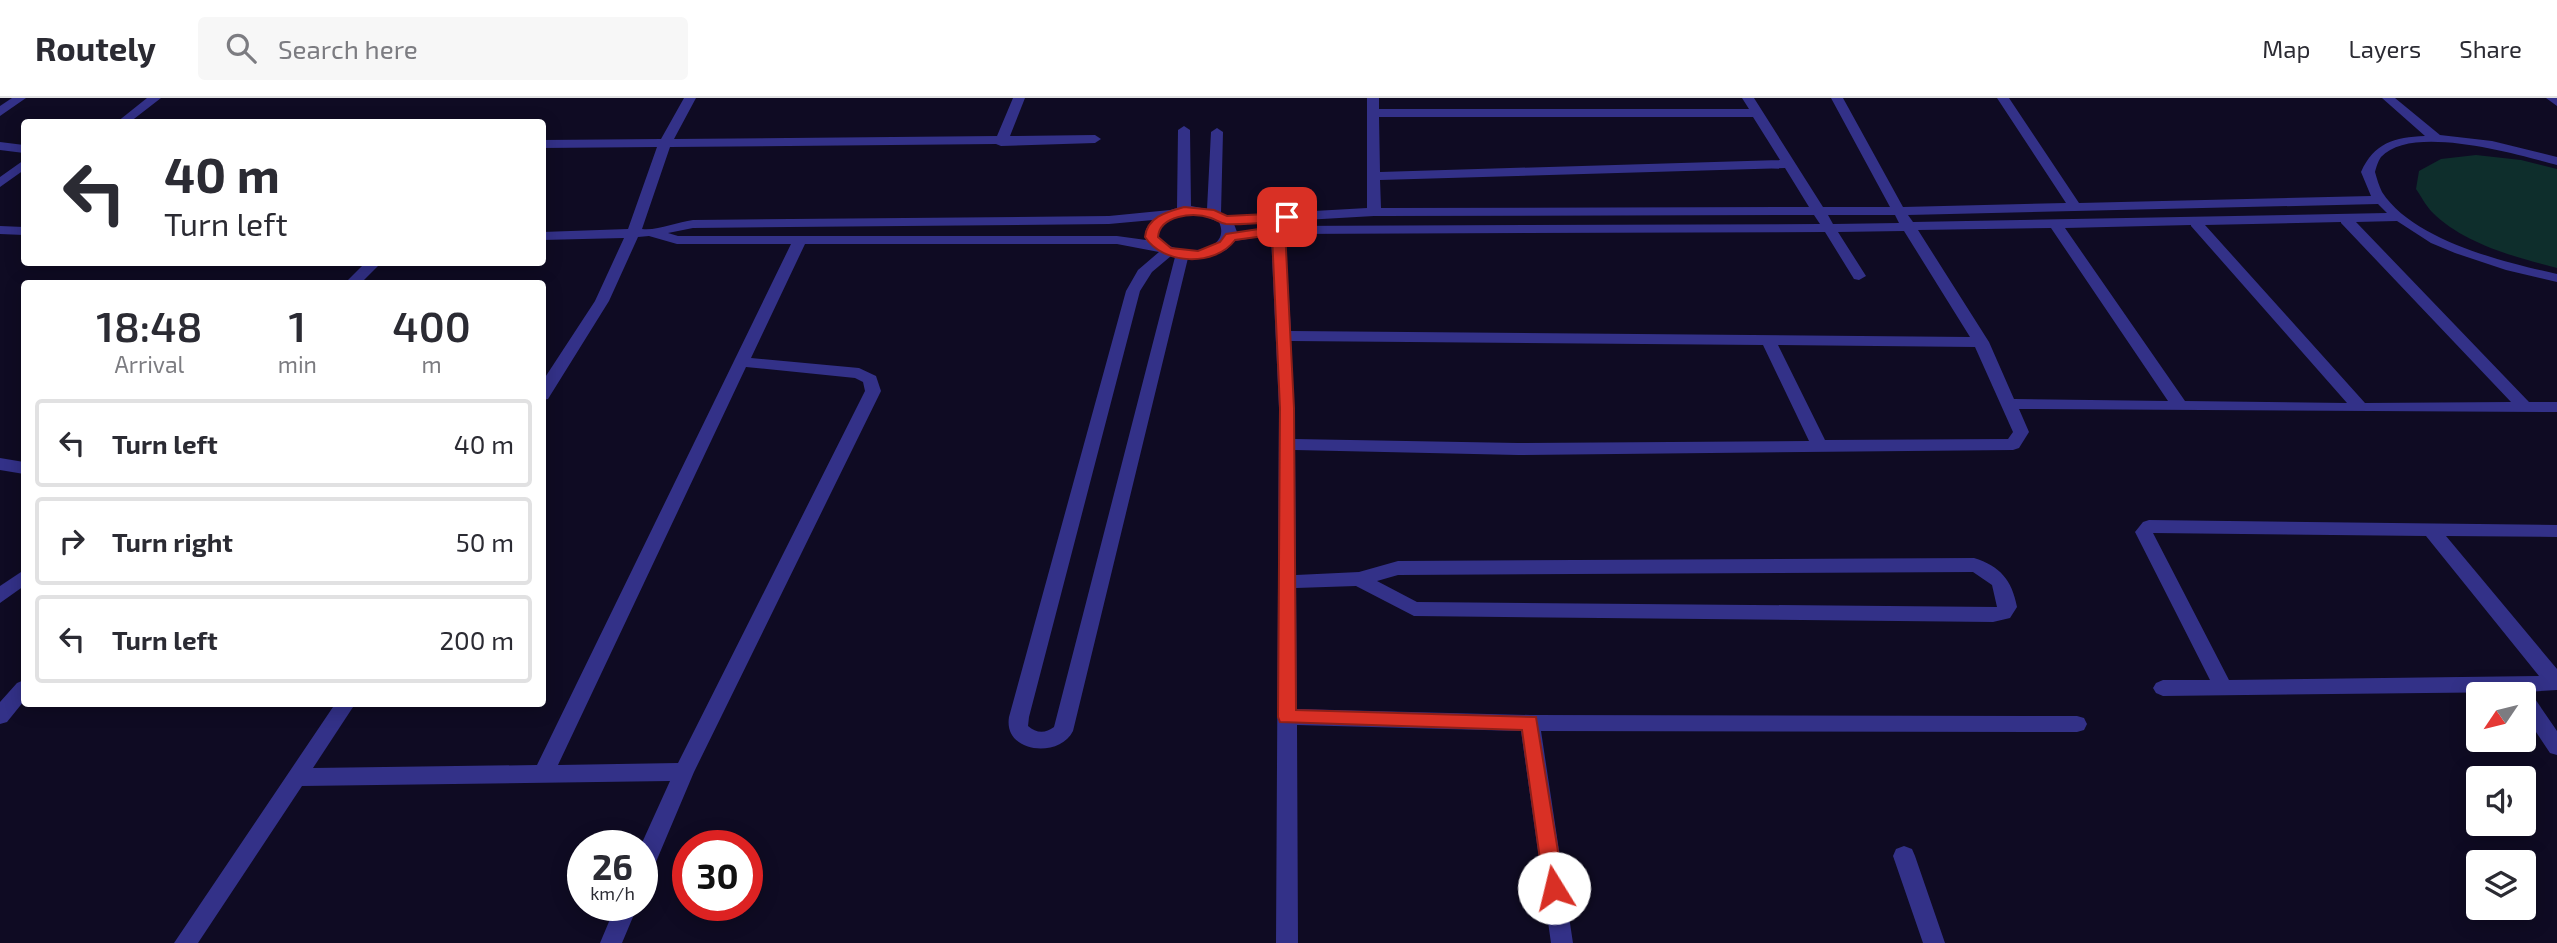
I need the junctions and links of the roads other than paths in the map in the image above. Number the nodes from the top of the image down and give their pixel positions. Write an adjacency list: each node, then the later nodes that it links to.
1 (20, 98): 12 (street)
2 (155, 98): 15 (street)
3 (690, 98): 21 (street)
4 (1019, 98): 20 (street)
5 (1373, 98): 13 (street)
6 (1748, 98): 14 (street)
7 (1837, 98): 33 (street)
8 (2003, 98): 31 (street)
9 (2388, 98): 19 (street)
10 (2552, 98): 11 (street)
11 (2557, 102)
12 (0, 112)
13 (1373, 113): 14 (street); 28 (street)
14 (1757, 113): 26 (street)
15 (127, 119)
16 (1184, 130): 35 (street)
17 (1217, 132): 36 (street)
18 (1095, 139): 20 (street)
19 (2437, 139): 25 (street); 30 (street)
20 (1001, 142): 21 (street)
21 (665, 143): 22 (street); 46 (street)
22 (546, 144)
23 (0, 146): 24 (street)
24 (21, 149)
25 (2557, 161)
26 (1788, 164): 28 (street); 32 (street)
27 (21, 166): 29 (street)
28 (1373, 176): 34 (street)
29 (0, 183)
30 (2381, 200): 31 (street); 37 (street)
31 (2075, 207): 33 (street)
32 (1816, 210): 33 (street); 34 (street); 42 (street)
33 (1899, 211): 41 (street)
34 (1374, 212): 36 (street)
35 (1177, 213): 36 (street); 47 (street); 51 (street)
36 (1219, 217): 49 (street)
37 (2400, 217): 38 (street); 54 (street)
38 (2346, 220): 39 (street); 65 (street)
39 (2196, 223): 40 (street); 64 (street)
40 (2056, 225): 41 (street); 62 (street)
41 (1909, 227): 42 (street); 58 (street)
42 (1831, 228): 44 (street); 53 (street)
43 (0, 230): 45 (street)
44 (1279, 230): 49 (street); 56 (street)
45 (21, 231)
46 (634, 233): 47 (street); 48 (street); 60 (street)
47 (654, 233): 50 (street)
48 (546, 236)
49 (1231, 237): 51 (street)
50 (800, 239): 51 (street); 59 (street)
51 (1169, 251): 51 (street)
52 (371, 266): 55 (street)
53 (1859, 276)
54 (2557, 278)
55 (355, 280)
56 (1283, 336): 57 (street); 66 (street)
57 (1768, 340): 58 (street); 67 (street)
58 (1981, 342): 61 (street)
59 (742, 362): 89 (street); 90 (street)
60 (546, 389)
61 (2008, 404): 62 (street); 67 (street)
62 (2181, 407): 64 (street)
63 (2557, 407): 65 (street)
64 (2361, 408): 65 (street)
65 (2526, 408)
66 (1287, 444): 67 (street); 74 (street)
67 (1819, 445)
68 (0, 464): 69 (street)
69 (21, 468)
70 (2430, 529): 71 (street); 76 (street); 77 (street)
71 (2557, 531)
72 (21, 579): 75 (street)
73 (1359, 579): 73 (street); 74 (street)
74 (1287, 582): 84 (street)
75 (0, 596)
76 (2556, 682): 79 (street)
77 (2223, 686): 78 (street); 81 (street)
78 (2162, 688)
79 (2536, 688)
80 (21, 692): 83 (street)
81 (2466, 692)
82 (343, 707): 91 (street)
83 (0, 716)
84 (1287, 717): 86 (street); 97 (street)
85 (2536, 717): 88 (street)
86 (1530, 723): 87 (street); 98 (street)
87 (2077, 724)
88 (2557, 747)
89 (544, 772): 90 (street); 91 (street)
90 (684, 772): 92 (street)
91 (298, 777): 95 (street)
92 (658, 832)
93 (1904, 856): 99 (street)
94 (620, 921): 96 (street)
95 (185, 943)
96 (611, 943)
97 (1287, 943)
98 (1562, 943)
99 (1934, 943)

